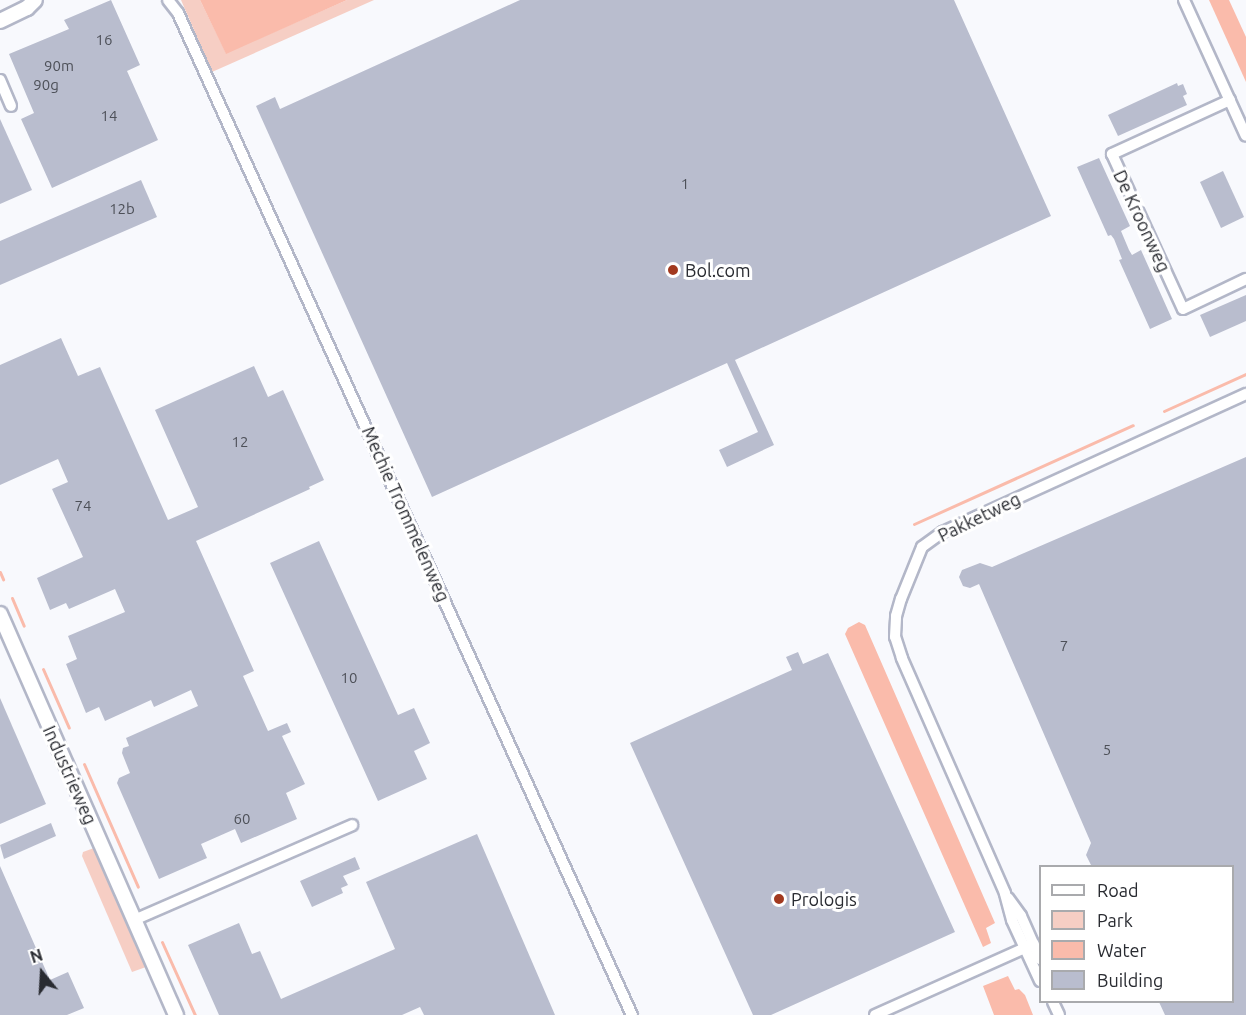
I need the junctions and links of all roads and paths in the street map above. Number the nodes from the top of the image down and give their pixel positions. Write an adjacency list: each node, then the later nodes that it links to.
1 (35, 0): 6 (street)
2 (168, 0): 5 (street, Mechie Trommelenweg)
3 (177, 0): 5 (street, Mechie Trommelenweg)
4 (1184, 0): 8 (street)
5 (178, 13): 21 (street, Mechie Trommelenweg)
6 (0, 21)
7 (0, 80): 9 (street)
8 (1230, 100): 10 (street); 11 (street, De Kroonweg)
9 (11, 106)
10 (1246, 136)
11 (1246, 279)
12 (1246, 394): 17 (street, Pakketweg)
13 (0, 614): 14 (street, Industrieweg)
14 (3, 631): 16 (street, Industrieweg)
15 (352, 825): 16 (street)
16 (134, 920): 20 (street, Industrieweg)
17 (1029, 946): 18 (street); 19 (street); 22 (street)
18 (1039, 957)
19 (1039, 975)
20 (176, 1015)
21 (632, 1015)
22 (875, 1015)

